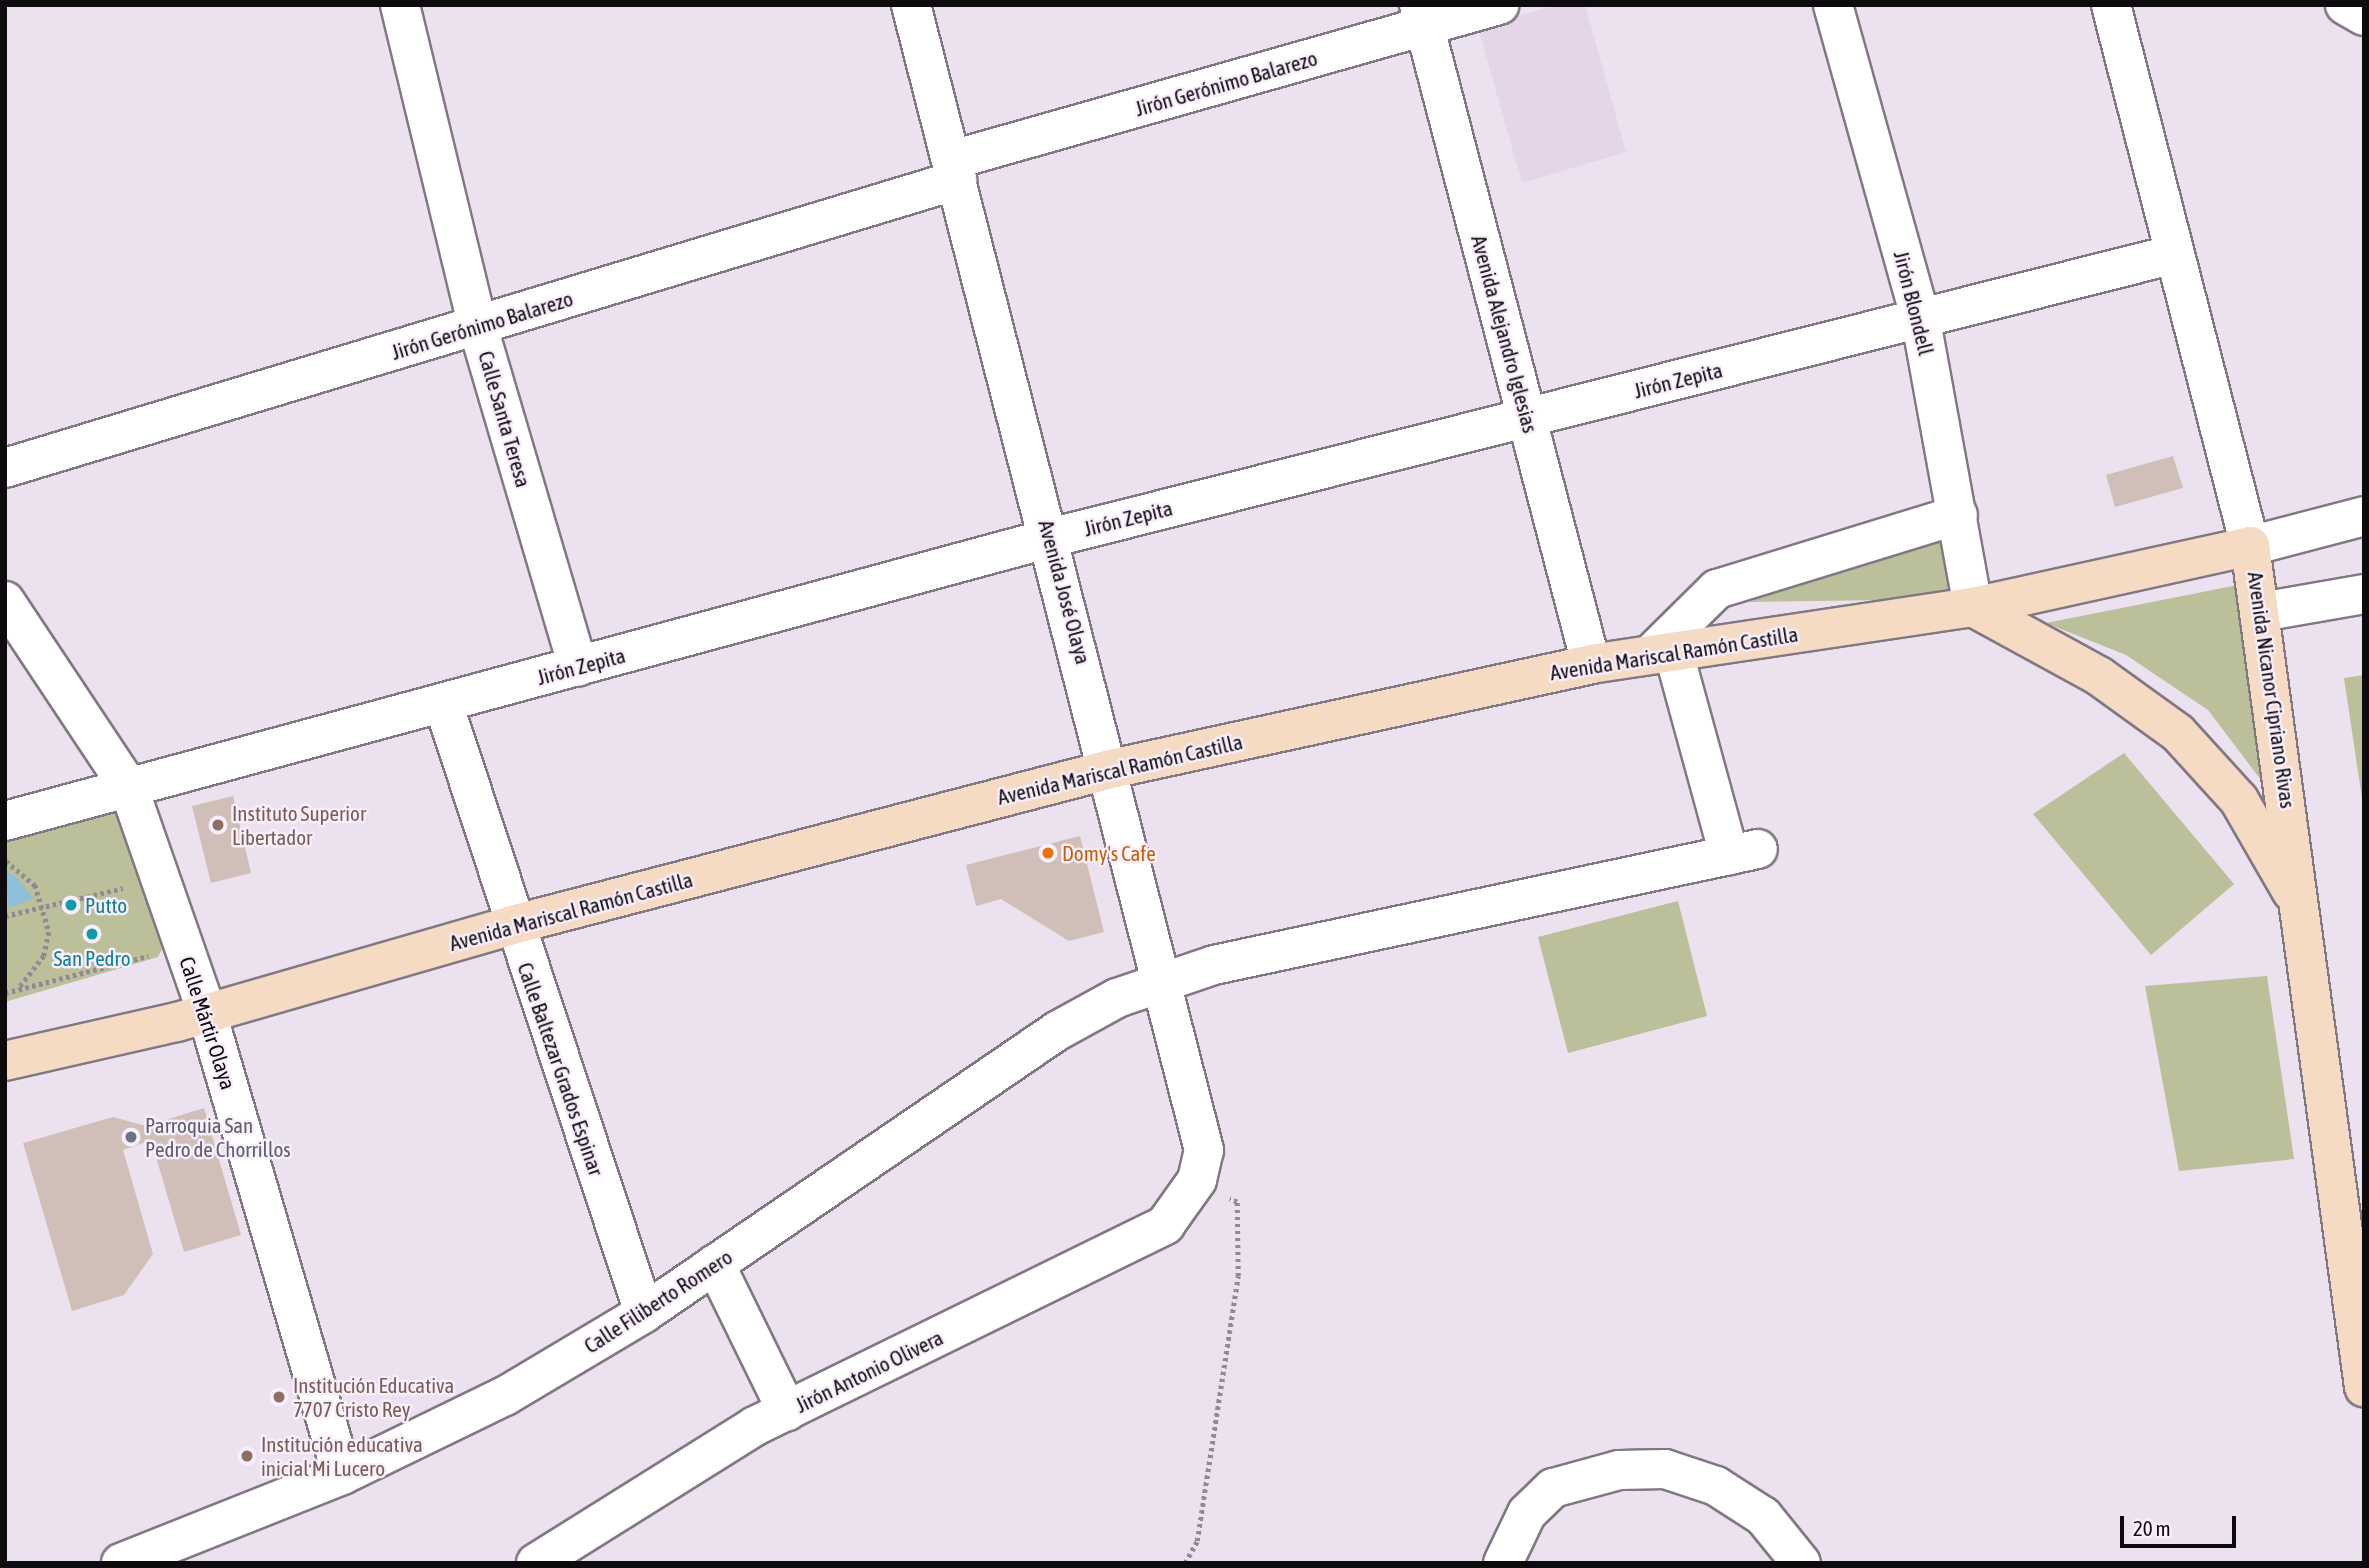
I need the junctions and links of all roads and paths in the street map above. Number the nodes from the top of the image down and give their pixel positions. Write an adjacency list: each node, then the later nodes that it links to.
1 (400, 5): 12 (street, Calle Santa Teresa)
2 (911, 5): 9 (street, Avenida José Olaya)
3 (1499, 5): 7 (street, Jirón Gerónimo Balarezo)
4 (1833, 5): 11 (street, Jirón Blondell)
5 (2111, 5): 10 (street, Avenida Nicanor Cipriano Rivas)
6 (2345, 5): 8 (street)
7 (1421, 16): 9 (street, Jirón Gerónimo Balarezo); 13 (street, Avenida Alejandro Iglesias)
8 (2364, 16)
9 (955, 170): 12 (street, Jirón Gerónimo Balarezo); 17 (street, Avenida José Olaya)
10 (2175, 254): 11 (street, Jirón Zepita); 18 (street, Avenida Nicanor Cipriano Rivas)
11 (1921, 321): 13 (street, Jirón Zepita); 15 (street, Jirón Blondell)
12 (478, 327): 14 (street, Jirón Gerónimo Balarezo); 25 (street, Calle Santa Teresa)
13 (1527, 417): 17 (street, Jirón Zepita); 24 (street, Avenida Alejandro Iglesias)
14 (5, 468)
15 (1958, 514): 21 (street, Jirón Blondell); 23 (street)
16 (2364, 516): 18 (street)
17 (1051, 538): 25 (street, Jirón Zepita); 27 (street, Avenida José Olaya)
18 (2250, 546): 21 (main road, Avenida Mariscal Ramón Castilla); 22 (main road, Avenida Nicanor Cipriano Rivas)
19 (2364, 594): 22 (street)
20 (5, 601): 28 (street, Calle Mártir Olaya)
21 (1973, 607): 23 (main road, Avenida Mariscal Ramón Castilla); 34 (main road)
22 (2261, 612): 34 (main road, Avenida Nicanor Cipriano Rivas)
23 (1662, 651): 24 (main road, Avenida Mariscal Ramón Castilla); 37 (street, Calle Filiberto Romero)
24 (1591, 664): 27 (main road, Avenida Mariscal Ramón Castilla)
25 (578, 667): 26 (street, Jirón Zepita)
26 (443, 703): 28 (street, Jirón Zepita); 35 (street, Calle Baltezar Grados Espinar)
27 (1111, 769): 35 (main road, Avenida Mariscal Ramón Castilla); 37 (street, Avenida José Olaya)
28 (128, 786): 29 (street, Jirón Zepita); 40 (street, Calle Mártir Olaya)
29 (5, 821)
30 (5, 860): 32 (path)
31 (127, 887): 32 (path)
32 (46, 906): 33 (path); 38 (path)
33 (5, 916)
34 (2305, 919): 45 (main road, Avenida Nicanor Cipriano Rivas)
35 (512, 925): 40 (main road, Avenida Mariscal Ramón Castilla); 44 (street, Calle Baltezar Grados Espinar)
36 (159, 953): 38 (path)
37 (1162, 979): 42 (street, Avenida José Olaya); 43 (street, Calle Filiberto Romero)
38 (17, 990): 39 (path)
39 (5, 993)
40 (207, 1013): 41 (main road, Avenida Mariscal Ramón Castilla); 47 (street, Calle Mártir Olaya)
41 (5, 1061)
42 (1197, 1180): 46 (street, Jirón Antonio Olivera); 50 (path)
43 (715, 1265): 44 (street, Calle Filiberto Romero); 46 (street)
44 (644, 1313): 47 (street, Calle Filiberto Romero)
45 (2364, 1387)
46 (786, 1411): 49 (street, Jirón Antonio Olivera)
47 (342, 1475): 48 (street, Calle Filiberto Romero)
48 (121, 1563)
49 (536, 1563)
50 (1185, 1563)
51 (1503, 1563): 52 (street)
52 (1801, 1563)

